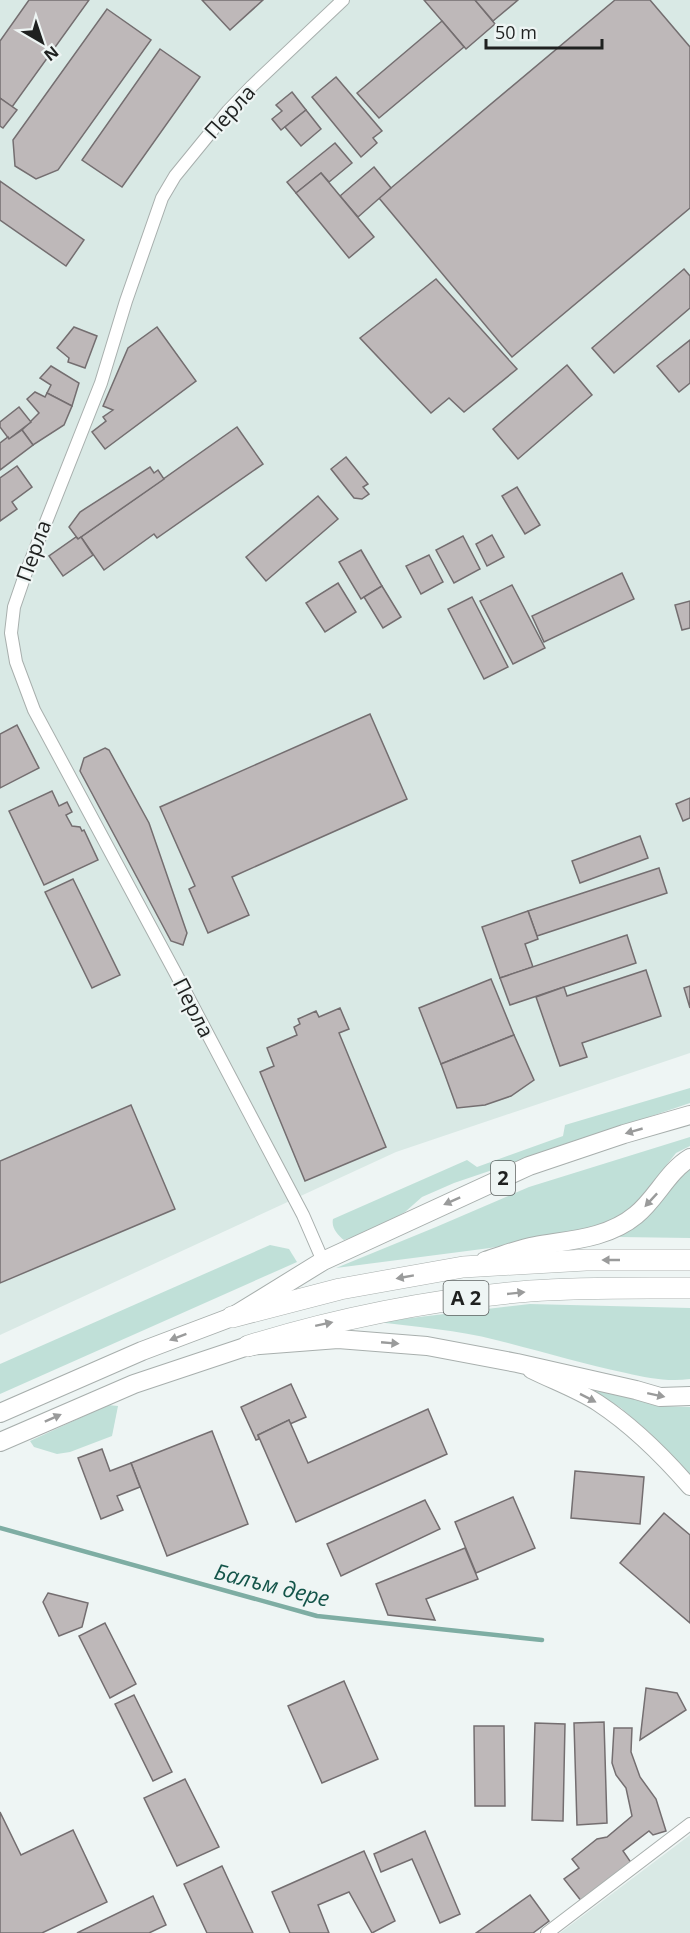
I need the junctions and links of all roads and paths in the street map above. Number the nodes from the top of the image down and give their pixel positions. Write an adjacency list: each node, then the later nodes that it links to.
1 (343, 0): 5 (street, Перла)
2 (690, 1116): 5 (main road, 2, one-way to 5)
3 (690, 1158): 6 (main road, one-way to 6)
4 (690, 1260): 6 (highway, A 2, one-way to 6)
5 (323, 1261): 8 (main road, 2)
6 (463, 1267): 8 (highway, A 2, one-way to 8)
7 (690, 1288): 9 (highway, A 2, one-way to 7)
8 (232, 1317): 12 (main road, one-way to 12)
9 (248, 1346): 10 (main road, one-way to 10); 13 (main road, one-way to 9)
10 (517, 1363): 11 (main road, one-way to 11); 14 (street, one-way to 14)
11 (690, 1396)
12 (0, 1413)
13 (0, 1442)
14 (690, 1487)
15 (690, 1824): 16 (street)
16 (546, 1933)

